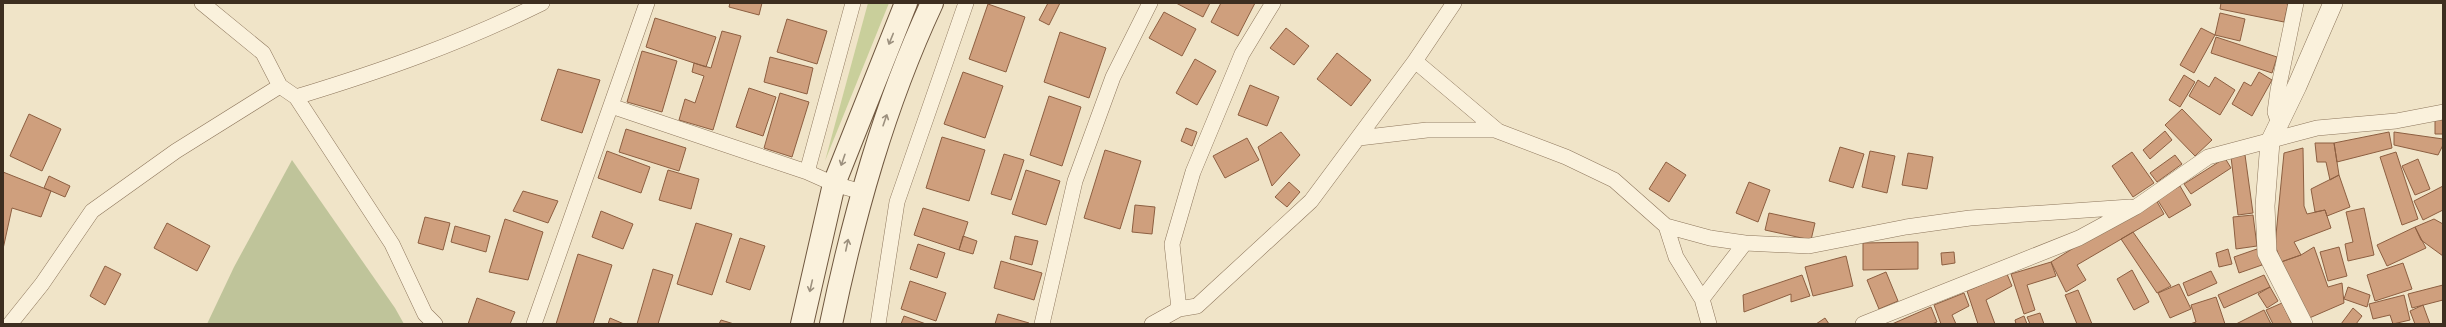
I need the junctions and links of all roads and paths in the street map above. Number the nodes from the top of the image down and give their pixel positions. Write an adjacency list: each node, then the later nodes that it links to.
1 (202, 3): 14 (street)
2 (542, 3): 15 (street)
3 (647, 3): 16 (street)
4 (853, 3): 22 (street)
5 (906, 3): 23 (main road, one-way to 23)
6 (932, 3): 24 (main road, one-way to 6)
7 (966, 3): 35 (street)
8 (1150, 3): 36 (street)
9 (1273, 3): 29 (street)
10 (1454, 3): 13 (street)
11 (2296, 3): 18 (street)
12 (2333, 3): 18 (street)
13 (1415, 61): 19 (street); 20 (street)
14 (280, 86): 15 (street); 30 (street)
15 (296, 98): 31 (street)
16 (611, 106): 22 (street); 32 (street)
17 (2443, 112): 21 (street)
18 (2279, 124): 21 (street)
19 (1498, 131): 20 (street); 26 (street)
20 (1359, 138): 29 (street)
21 (2270, 142): 25 (street); 40 (street)
22 (807, 172): 23 (street)
23 (834, 184): 24 (street); 33 (main road, one-way to 33)
24 (862, 192): 34 (main road, one-way to 24)
25 (2136, 207): 27 (street); 39 (street)
26 (1666, 226): 27 (street); 28 (street)
27 (1745, 243): 28 (street)
28 (1702, 299): 38 (street)
29 (1178, 309): 37 (street)
30 (10, 324)
31 (435, 324)
32 (534, 324)
33 (802, 324)
34 (831, 324)
35 (878, 324)
36 (1042, 324)
37 (1152, 324)
38 (1709, 324)
39 (1863, 324)
40 (2303, 324)

